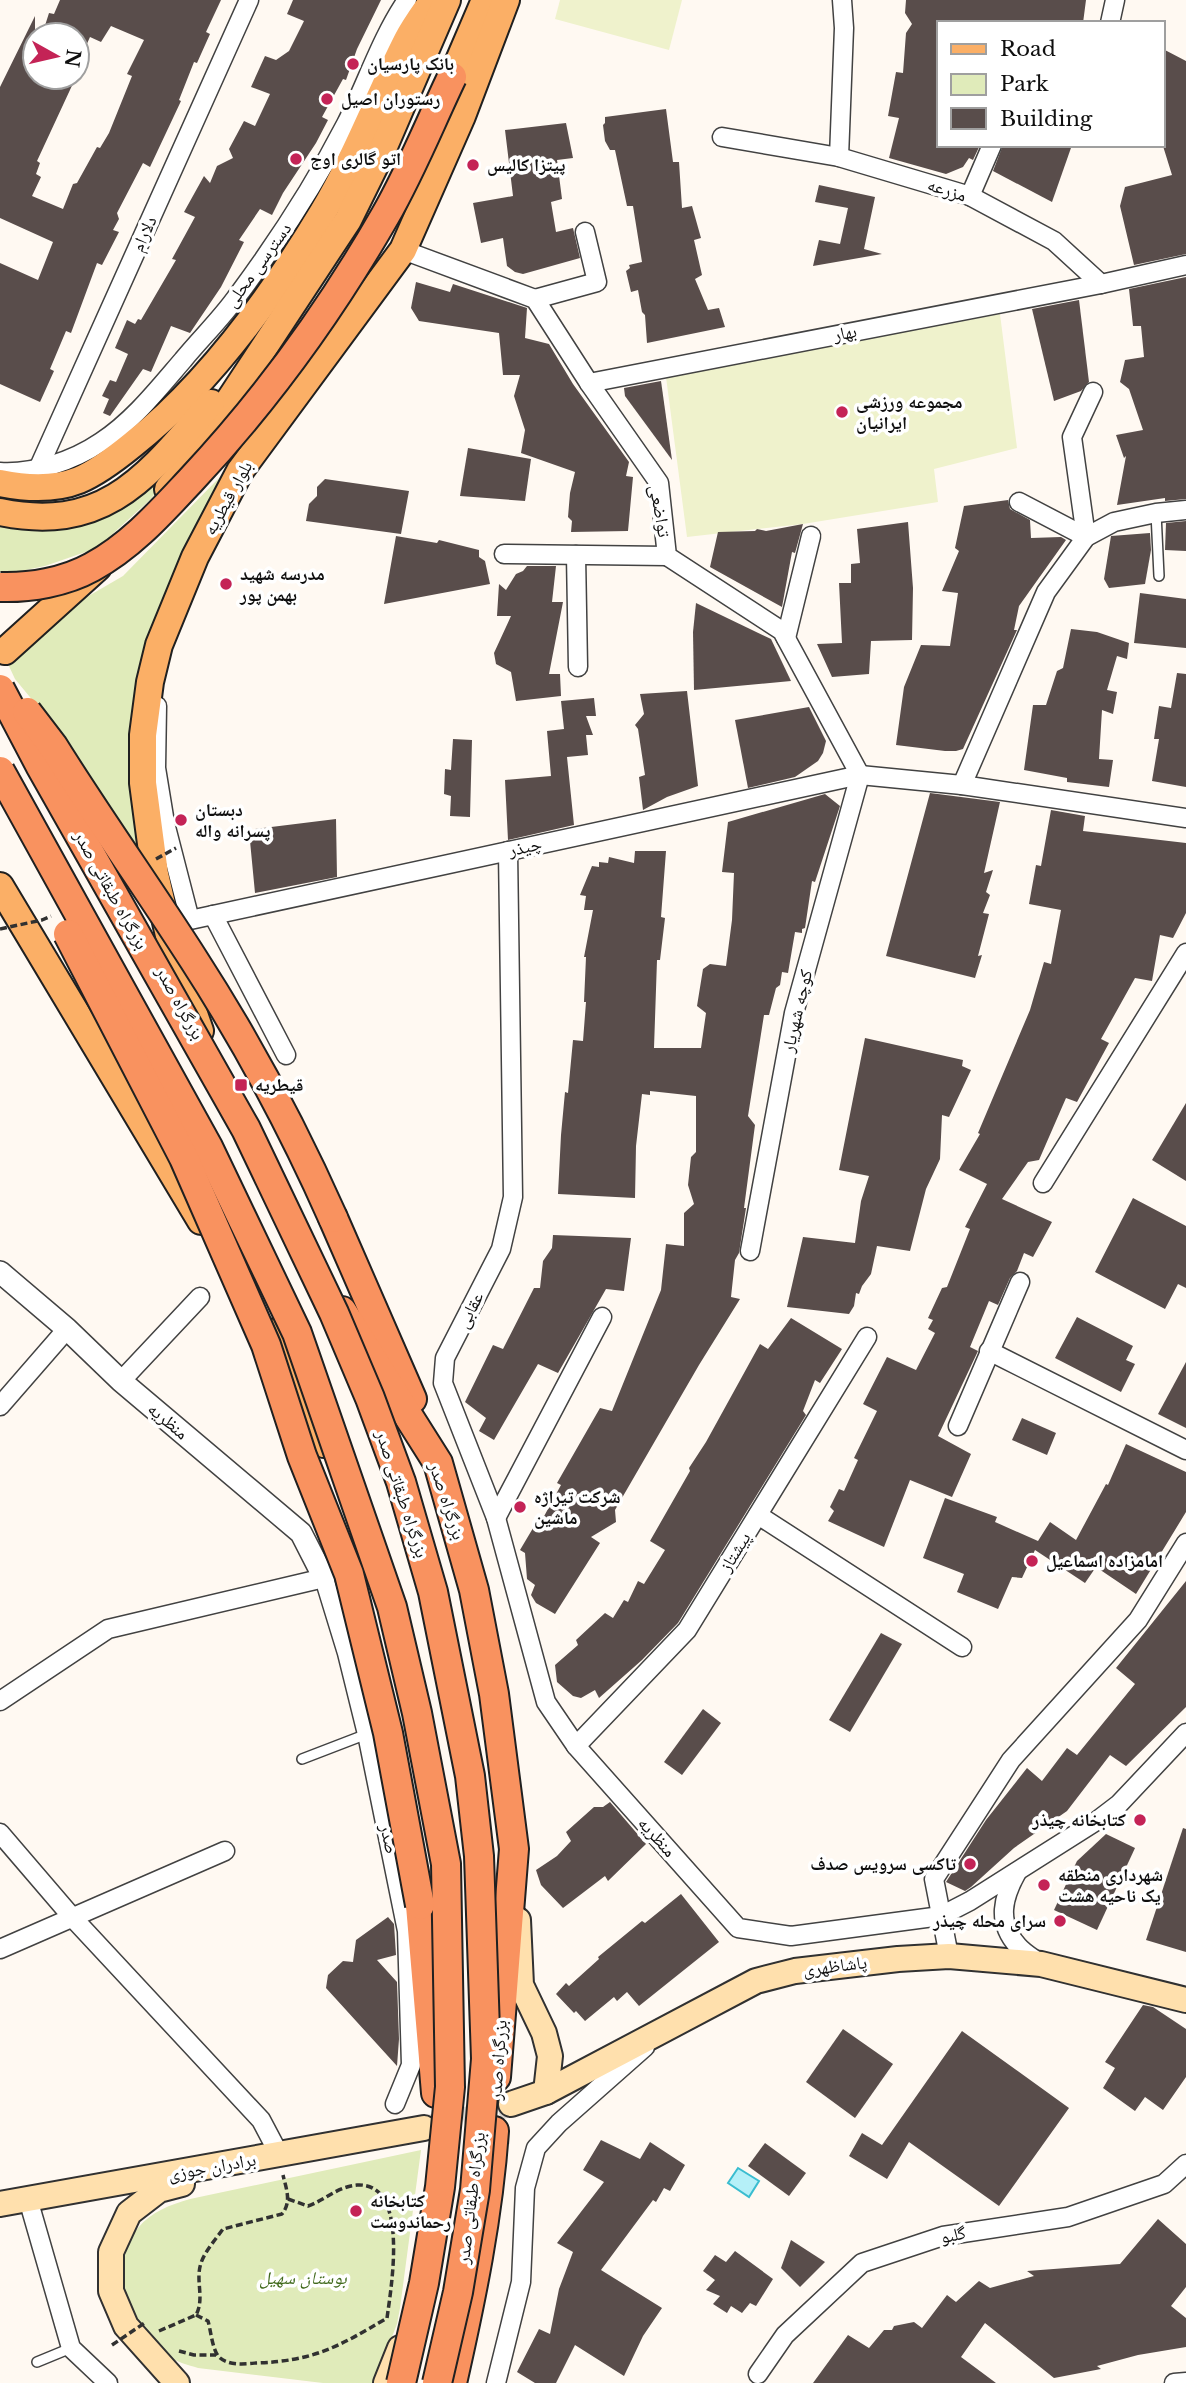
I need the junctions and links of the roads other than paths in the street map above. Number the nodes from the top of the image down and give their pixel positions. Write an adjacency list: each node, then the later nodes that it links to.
1 (249, 0): 23 (street, دلارام)
2 (407, 0): 23 (street, دسترسی محلی)
3 (433, 0): 25 (main road)
4 (447, 0): 20 (main road)
5 (485, 0): 10 (main road)
6 (506, 0): 16 (main road, بلوار قیطریه)
7 (842, 0): 13 (street)
8 (1115, 0): 9 (street)
9 (1110, 21)
10 (452, 77): 36 (highway, bridge)
11 (722, 137): 13 (street, مزرعه)
12 (991, 147): 14 (street)
13 (839, 157): 14 (street, مزرعه)
14 (970, 196): 18 (street, مزرعه)
15 (585, 232): 19 (street)
16 (403, 250): 19 (street); 38 (main road, بلوار قیطریه)
17 (1186, 265): 18 (street)
18 (1101, 284): 21 (street, بهار)
19 (535, 299): 21 (street, تواضعی)
20 (281, 323): 28 (main road); 40 (main road)
21 (589, 383): 34 (street, تواضعی)
22 (1093, 392): 31 (street)
23 (39, 467): 24 (street, دسترسی محلی)
24 (0, 472)
25 (0, 482)
26 (1019, 502): 31 (street)
27 (1186, 510): 29 (street)
28 (0, 512)
29 (1156, 513): 31 (street); 35 (lane)
30 (811, 537): 37 (street)
31 (1086, 537): 45 (street)
32 (504, 554): 33 (street)
33 (576, 555): 34 (street); 39 (street)
34 (667, 556): 37 (street, تواضعی)
35 (1159, 576)
36 (0, 587)
37 (786, 638): 43 (street, تواضعی)
38 (159, 645): 50 (street, چیذر); 52 (main road, بلوار قیطریه)
39 (578, 667)
40 (2, 669): 52 (highway, بزرگراه صدر); 67 (highway, bridge)
41 (0, 689): 109 (highway, بزرگراه طبقاتی صدر, bridge)
42 (0, 771): 46 (highway, بزرگراه طبقاتی صدر, bridge)
43 (860, 775): 45 (street, چیذر); 48 (street, چیذر); 55 (street, کوچه شهریار)
44 (0, 783): 68 (highway)
45 (962, 785): 47 (street, چیذر)
46 (21, 812): 91 (highway, bridge); 108 (highway, بزرگراه طبقاتی صدر, bridge)
47 (1186, 818)
48 (508, 851): 50 (street, چیذر); 70 (street, عقابی)
49 (0, 886): 68 (main road)
50 (213, 915): 53 (street)
51 (1186, 953): 54 (street)
52 (205, 1046): 67 (highway, بزرگراه صدر)
53 (285, 1055)
54 (1043, 1183)
55 (750, 1251)
56 (0, 1272): 60 (street, منظریه)
57 (1020, 1282): 62 (street)
58 (200, 1297): 63 (street)
59 (602, 1317): 70 (street)
60 (67, 1329): 63 (street, منظریه); 64 (street)
61 (867, 1337): 69 (street, پیشتاز)
62 (989, 1351): 65 (street); 66 (street)
63 (121, 1381): 72 (street, منظریه)
64 (0, 1406)
65 (958, 1426)
66 (1186, 1450)
67 (438, 1463): 80 (highway, بزرگراه صدر)
68 (349, 1498): 91 (highway)
69 (758, 1515): 73 (street); 77 (street, پیشتاز)
70 (496, 1518): 77 (street, عقابی)
71 (1186, 1543): 83 (street)
72 (324, 1578): 74 (street); 76 (street, صدر)
73 (962, 1647)
74 (0, 1701)
75 (1186, 1732): 82 (street)
76 (367, 1734): 78 (lane); 92 (street, صدر)
77 (576, 1746): 83 (street, منظریه)
78 (302, 1759)
79 (0, 1832): 84 (street)
80 (514, 1849): 90 (main road); 110 (highway, بزرگراه صدر)
81 (225, 1851): 84 (street)
82 (1018, 1869): 83 (street); 87 (street)
83 (941, 1916): 86 (street)
84 (72, 1917): 85 (street); 96 (street)
85 (0, 1949)
86 (949, 1956): 87 (main road, پاشاظهری); 89 (main road, پاشاظهری)
87 (1041, 1964): 88 (main road, پاشاظهری)
88 (1186, 2000)
89 (661, 2032): 90 (main road, پاشاظهری); 111 (street)
90 (546, 2092): 93 (main road, پاشاظهری)
91 (436, 2093): 94 (highway)
92 (395, 2104)
93 (511, 2104)
94 (429, 2138): 96 (main road, برادران جوزی); 99 (highway)
95 (1186, 2164): 102 (street, گلبو)
96 (282, 2167): 97 (main road, برادران جوزی); 105 (main road)
97 (28, 2199): 98 (main road, برادران جوزی); 100 (street)
98 (0, 2204)
99 (410, 2325): 106 (main road); 107 (highway)
100 (71, 2348): 101 (lane); 104 (street)
101 (37, 2362)
102 (758, 2374)
103 (1186, 2382): 112 (street)
104 (108, 2383)
105 (177, 2383)
106 (386, 2383)
107 (395, 2383)
108 (401, 2383)
109 (438, 2383)
110 (452, 2383)
111 (496, 2383)
112 (1174, 2383)

